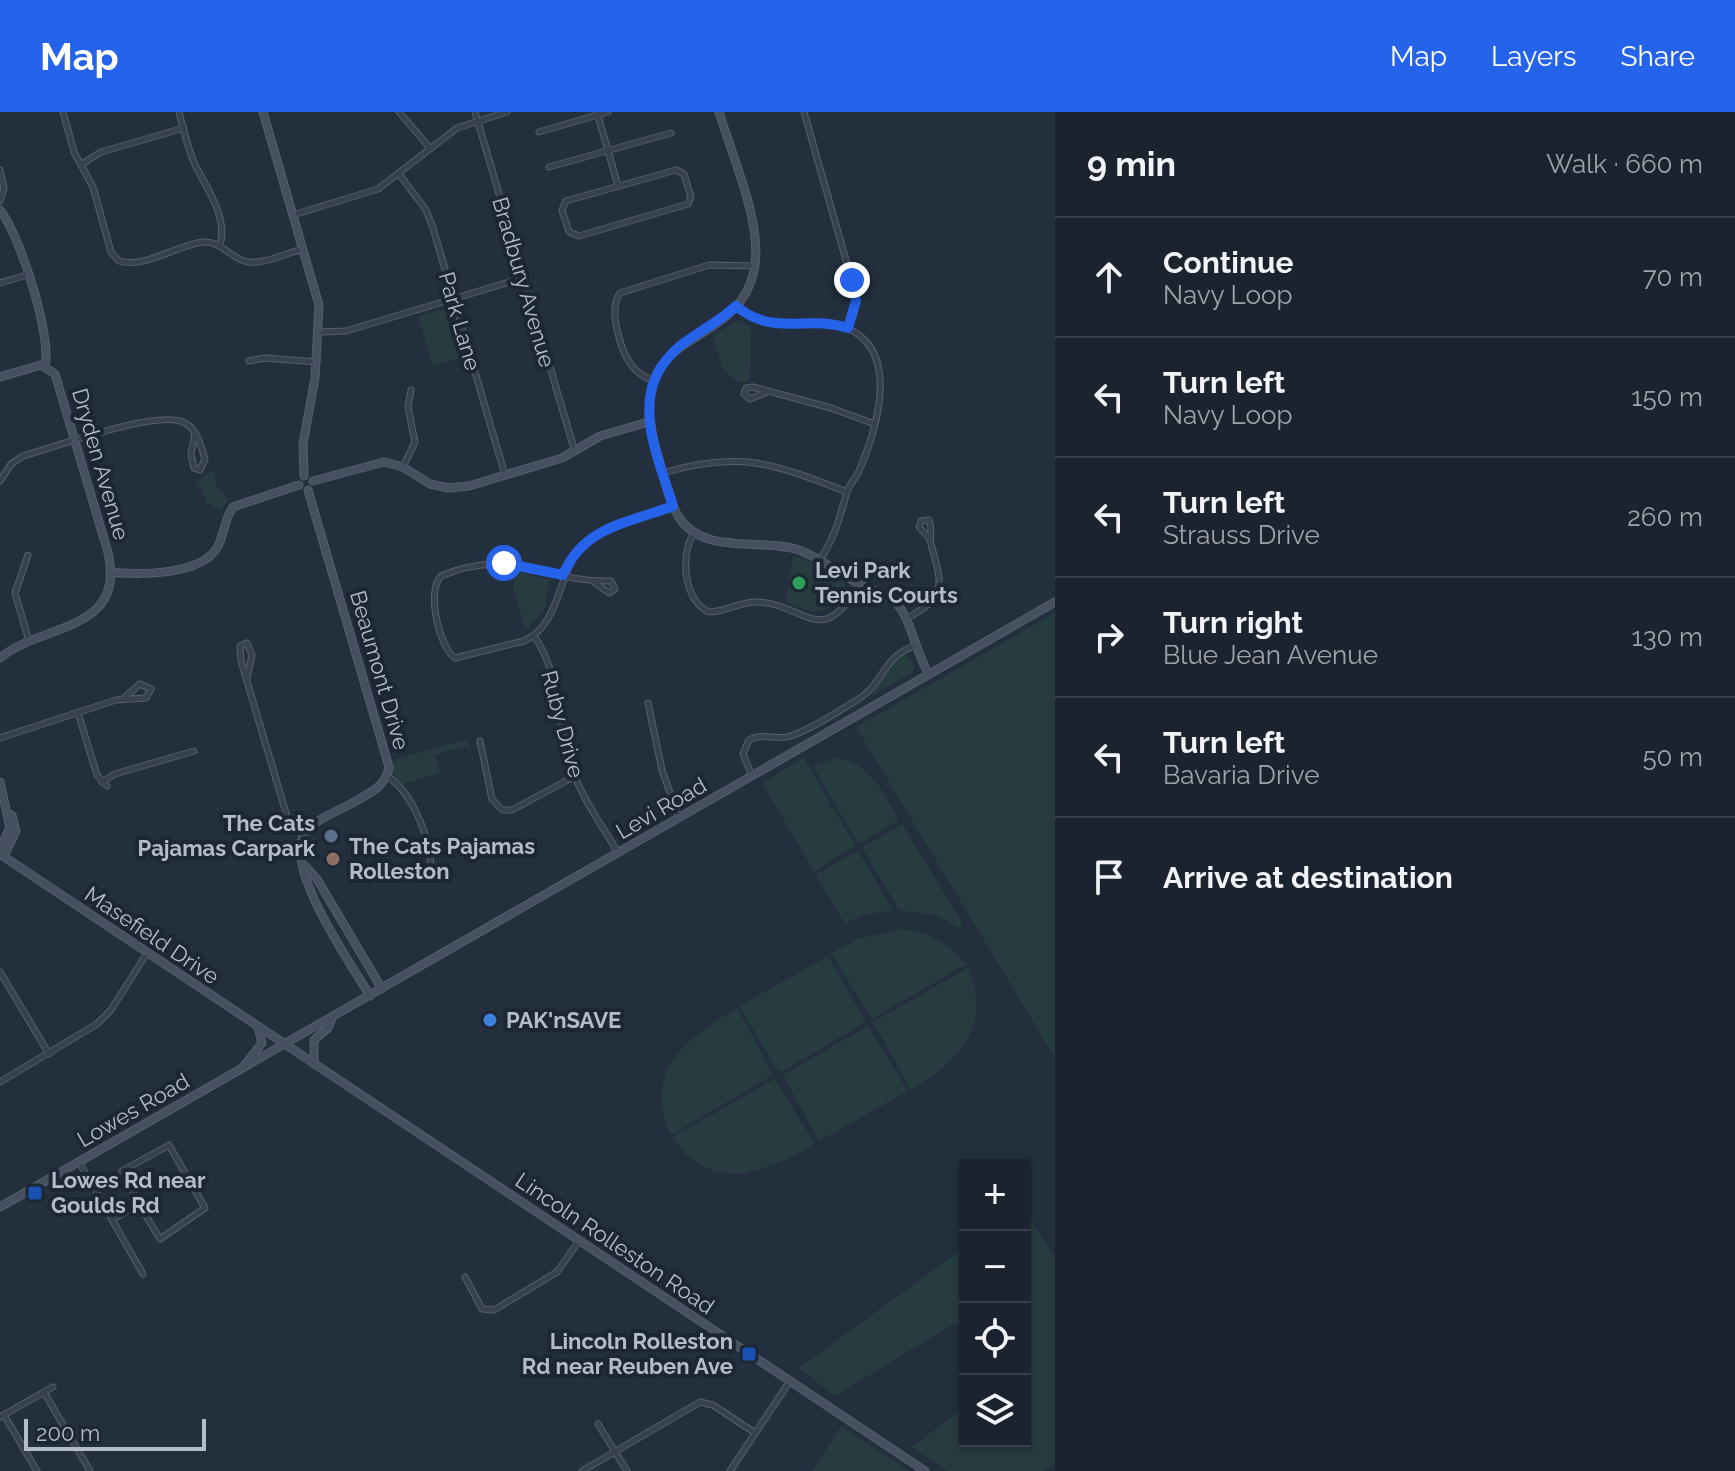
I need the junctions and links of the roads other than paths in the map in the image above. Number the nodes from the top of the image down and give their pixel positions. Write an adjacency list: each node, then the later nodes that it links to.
1 (63, 112): 17 (street)
2 (179, 112): 12 (street)
3 (263, 112): 24 (street)
4 (399, 112): 15 (street)
5 (475, 112): 11 (street, Bradbury Avenue)
6 (507, 112): 11 (street)
7 (608, 112): 10 (street)
8 (719, 112): 27 (street)
9 (804, 112): 33 (street)
10 (597, 113): 13 (street); 16 (street)
11 (477, 121): 15 (street); 29 (street, Bradbury Avenue)
12 (184, 128): 17 (street); 25 (street)
13 (539, 132)
14 (671, 133): 16 (street)
15 (430, 148): 20 (street)
16 (608, 151): 18 (street); 21 (street)
17 (82, 164): 25 (street)
18 (549, 167)
19 (0, 170): 22 (street)
20 (399, 174): 24 (street); 31 (street, Park Lane)
21 (618, 186): 21 (street)
22 (0, 201)
23 (0, 210): 28 (street)
24 (293, 215): 26 (street)
25 (220, 245): 26 (street)
26 (303, 249): 34 (street)
27 (755, 266): 32 (street); 39 (street)
28 (27, 275): 30 (street); 37 (street)
29 (523, 278): 31 (street); 46 (street, Bradbury Avenue)
30 (0, 283)
31 (454, 299): 34 (street); 49 (street, Park Lane)
32 (736, 306): 33 (street); 39 (street)
33 (848, 328): 43 (street)
34 (319, 332): 36 (street)
35 (249, 361): 36 (street)
36 (317, 362): 50 (street)
37 (45, 366): 38 (street); 45 (street, Dryden Avenue)
38 (0, 377)
39 (653, 381): 42 (street)
40 (411, 390): 47 (street)
41 (765, 393): 43 (street)
42 (648, 422): 46 (street); 48 (street)
43 (872, 423): 55 (street)
44 (195, 433): 44 (street); 45 (street)
45 (75, 441): 51 (street); 61 (street, Dryden Avenue)
46 (575, 452): 49 (street)
47 (403, 467): 49 (street); 52 (street)
48 (663, 473): 55 (street); 56 (street)
49 (505, 475)
50 (304, 476): 52 (street); 53 (street)
51 (0, 481)
52 (313, 481): 54 (street)
53 (299, 485): 54 (street); 61 (street)
54 (308, 490): 79 (street, Beaumont Drive)
55 (847, 492): 60 (street)
56 (673, 506): 57 (street); 62 (street)
57 (694, 533): 60 (street); 64 (street)
58 (930, 539): 66 (street)
59 (28, 555): 68 (street)
60 (820, 560): 64 (street)
61 (110, 572): 68 (street, Dryden Avenue)
62 (563, 575): 63 (street); 67 (street); 67 (street)
63 (595, 583)
64 (859, 584): 66 (street)
65 (1055, 602): 71 (street, Levi Road)
66 (907, 618): 69 (street)
67 (534, 636): 80 (street, Ruby Drive)
68 (30, 642): 70 (street, Dryden Avenue)
69 (914, 646): 71 (street); 81 (street)
70 (0, 658)
71 (928, 673): 81 (street, Levi Road)
72 (247, 678): 72 (street); 84 (street)
73 (124, 698): 73 (street); 75 (street)
74 (648, 703): 83 (street)
75 (78, 713): 76 (street); 78 (street)
76 (0, 738)
77 (480, 741): 80 (street)
78 (194, 751)
79 (387, 776): 84 (street, Beaumont Drive); 88 (street)
80 (575, 776): 86 (street, Ruby Drive)
81 (752, 776): 83 (street, Levi Road)
82 (0, 782): 85 (street)
83 (679, 818): 86 (street, Levi Road)
84 (304, 835): 87 (street)
85 (1, 853): 91 (street, Masefield Drive)
86 (618, 853): 93 (street, Levi Road)
87 (305, 866): 89 (street); 90 (street)
88 (430, 875)
89 (342, 923): 90 (street); 93 (street)
90 (331, 929): 94 (street)
91 (147, 953): 96 (street, Masefield Drive); 98 (street)
92 (0, 972): 98 (street)
93 (382, 989): 94 (street, Levi Road)
94 (370, 996): 95 (street, Levi Road)
95 (332, 1018): 97 (street, Levi Road); 99 (street)
96 (258, 1027): 97 (street, Masefield Drive); 100 (street)
97 (285, 1045): 99 (street, Lincoln Rolleston Road); 100 (street, Lowes Road)
98 (49, 1054): 101 (street)
99 (314, 1064): 106 (street, Lincoln Rolleston Road)
100 (243, 1067): 102 (street, Lowes Road)
101 (0, 1082)
102 (79, 1162): 104 (street, Lowes Road); 105 (street)
103 (139, 1204): 103 (street); 105 (street)
104 (0, 1207)
105 (112, 1220): 107 (street)
106 (579, 1241): 108 (street); 109 (street, Lincoln Rolleston Road)
107 (143, 1274)
108 (465, 1277)
109 (790, 1381): 114 (street); 121 (street, Lincoln Rolleston Road)
110 (53, 1387): 111 (street)
111 (44, 1392): 112 (street); 117 (street)
112 (2, 1416): 116 (street)
113 (598, 1424): 115 (street)
114 (755, 1433): 115 (street); 120 (street)
115 (615, 1452): 118 (street); 119 (street)
116 (37, 1471)
117 (90, 1471)
118 (582, 1471)
119 (627, 1471)
120 (730, 1471)
121 (925, 1471)

